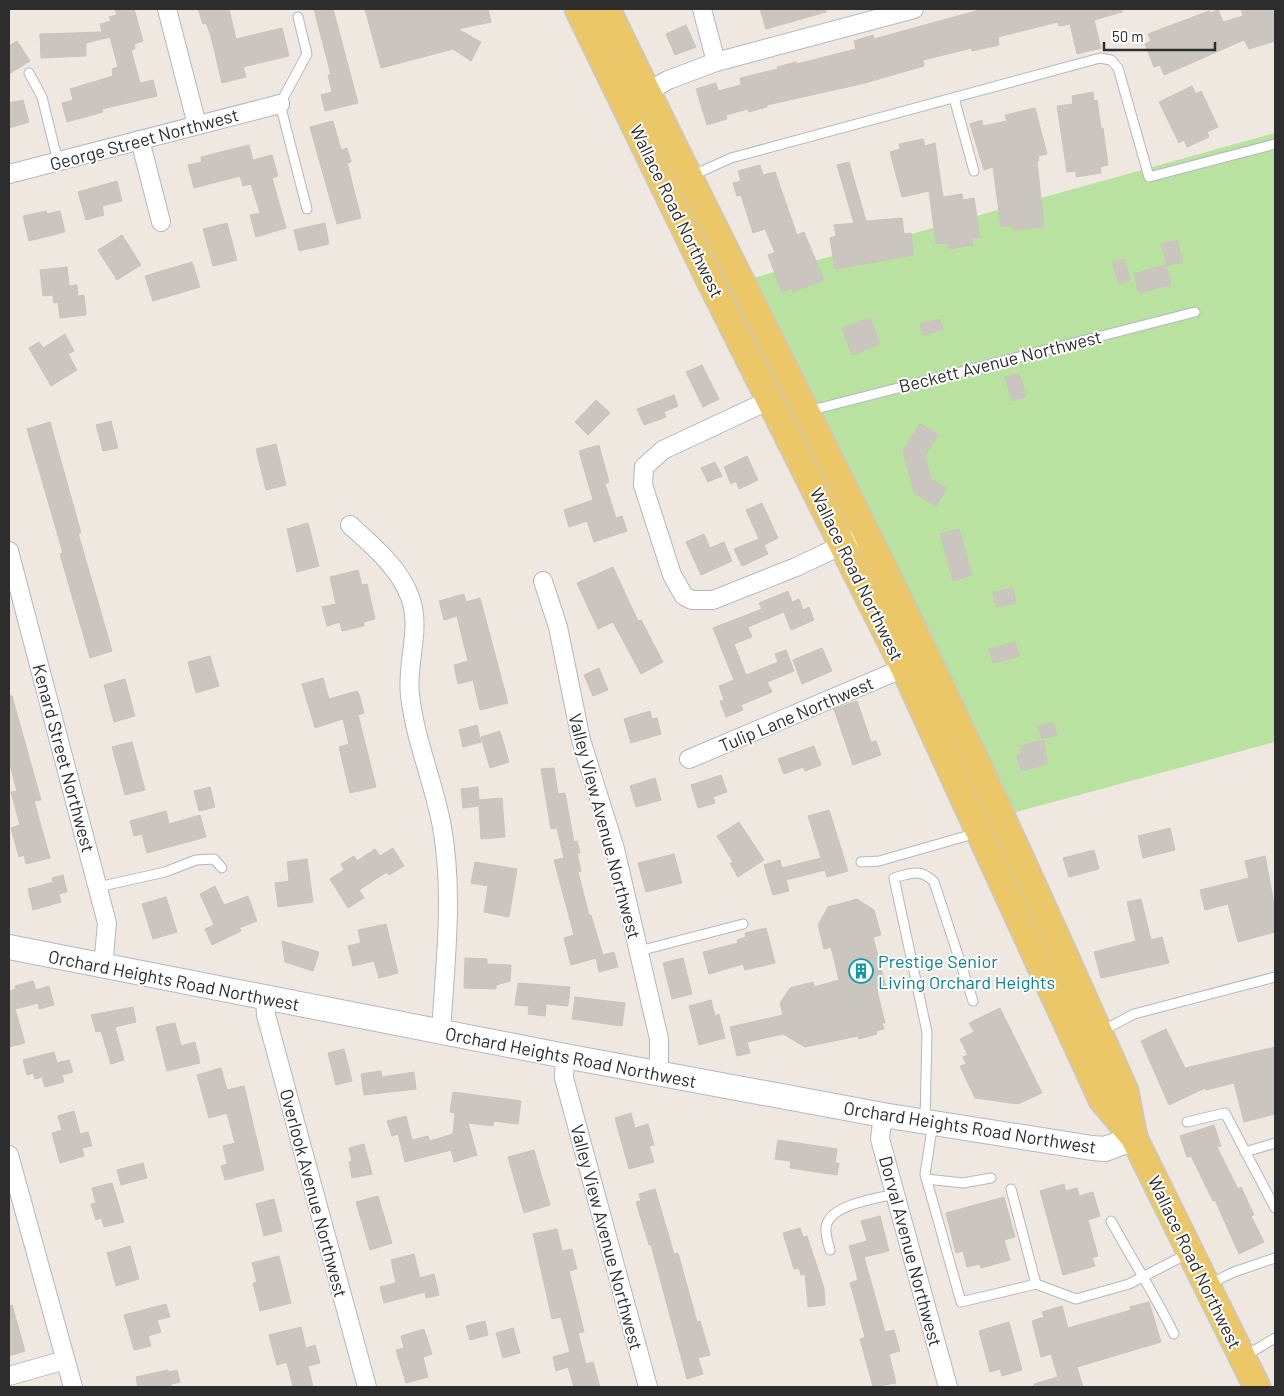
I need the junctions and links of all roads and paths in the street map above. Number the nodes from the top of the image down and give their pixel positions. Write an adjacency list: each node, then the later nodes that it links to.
1 (167, 9): 12 (street)
2 (578, 9): 19 (main road, Wallace Road Northwest)
3 (607, 9): 9 (main road, Wallace Road Northwest)
4 (702, 9): 7 (street)
5 (914, 9): 7 (street)
6 (298, 17): 11 (lane)
7 (716, 62): 9 (street)
8 (29, 73): 15 (lane)
9 (647, 92): 18 (main road, Wallace Road Northwest)
10 (954, 98): 14 (lane); 16 (lane); 18 (lane)
11 (280, 104): 12 (street, George Street Northwest); 20 (lane)
12 (197, 125): 13 (street, George Street Northwest)
13 (140, 140): 15 (street, George Street Northwest); 21 (street)
14 (1275, 144)
15 (58, 162): 17 (street, George Street Northwest)
16 (974, 170)
17 (9, 174)
18 (689, 178): 22 (main road, Wallace Road Northwest)
19 (660, 179): 22 (main road); 24 (main road, Wallace Road Northwest)
20 (307, 209)
21 (162, 222)
22 (744, 291): 25 (main road, Wallace Road Northwest)
23 (1195, 312): 25 (lane, Beckett Avenue Northwest)
24 (770, 400): 28 (main road, Wallace Road Northwest); 28 (street)
25 (805, 412): 27 (main road, Wallace Road Northwest)
26 (350, 525): 44 (street)
27 (867, 533): 28 (street); 45 (main road, Wallace Road Northwest)
28 (843, 545): 31 (main road, Wallace Road Northwest)
29 (9, 551): 36 (street, Kenard Street Northwest)
30 (544, 581): 39 (street, Valley View Avenue Northwest)
31 (904, 668): 32 (street, Tulip Lane Northwest); 33 (main road, Wallace Road Northwest)
32 (689, 759)
33 (980, 832): 34 (lane); 51 (main road, Wallace Road Northwest)
34 (861, 862)
35 (222, 868): 36 (lane)
36 (98, 887): 40 (street, Kenard Street Northwest)
37 (743, 924): 39 (lane)
38 (9, 947): 40 (main road, Orchard Heights Road Northwest)
39 (639, 951): 47 (street, Valley View Avenue Northwest)
40 (102, 967): 42 (main road, Orchard Heights Road Northwest)
41 (1275, 977): 45 (lane)
42 (265, 999): 44 (main road, Orchard Heights Road Northwest); 73 (street, Overlook Avenue Northwest)
43 (973, 1001): 49 (lane)
44 (442, 1032): 46 (main road, Orchard Heights Road Northwest)
45 (1099, 1033): 51 (main road, Wallace Road Northwest)
46 (565, 1056): 47 (main road, Orchard Heights Road Northwest); 74 (street, Valley View Avenue Northwest)
47 (659, 1073): 48 (main road, Orchard Heights Road Northwest)
48 (883, 1115): 49 (main road, Orchard Heights Road Northwest); 58 (street, Dorval Avenue Northwest)
49 (929, 1122): 51 (main road, Orchard Heights Road Northwest); 55 (lane)
50 (1187, 1122): 53 (lane)
51 (1134, 1138): 62 (main road, Wallace Road Northwest)
52 (1275, 1143): 53 (lane)
53 (1245, 1152): 59 (lane)
54 (9, 1155): 70 (street)
55 (926, 1178): 56 (lane); 65 (lane)
56 (992, 1178)
57 (1011, 1189): 65 (lane)
58 (895, 1194): 61 (lane); 75 (street, Dorval Avenue Northwest)
59 (1275, 1208)
60 (1111, 1220): 64 (lane)
61 (830, 1250)
62 (1190, 1252): 64 (lane); 66 (main road, Wallace Road Northwest)
63 (1275, 1258): 66 (lane)
64 (1143, 1276): 65 (lane); 67 (lane)
65 (1036, 1284)
66 (1207, 1286): 69 (main road, Wallace Road Northwest)
67 (1174, 1334)
68 (1275, 1338): 69 (lane)
69 (1242, 1357): 76 (main road, Wallace Road Northwest)
70 (65, 1360): 71 (street); 72 (street)
71 (9, 1376)
72 (73, 1387)
73 (367, 1387)
74 (648, 1387)
75 (948, 1387)
76 (1257, 1387)

